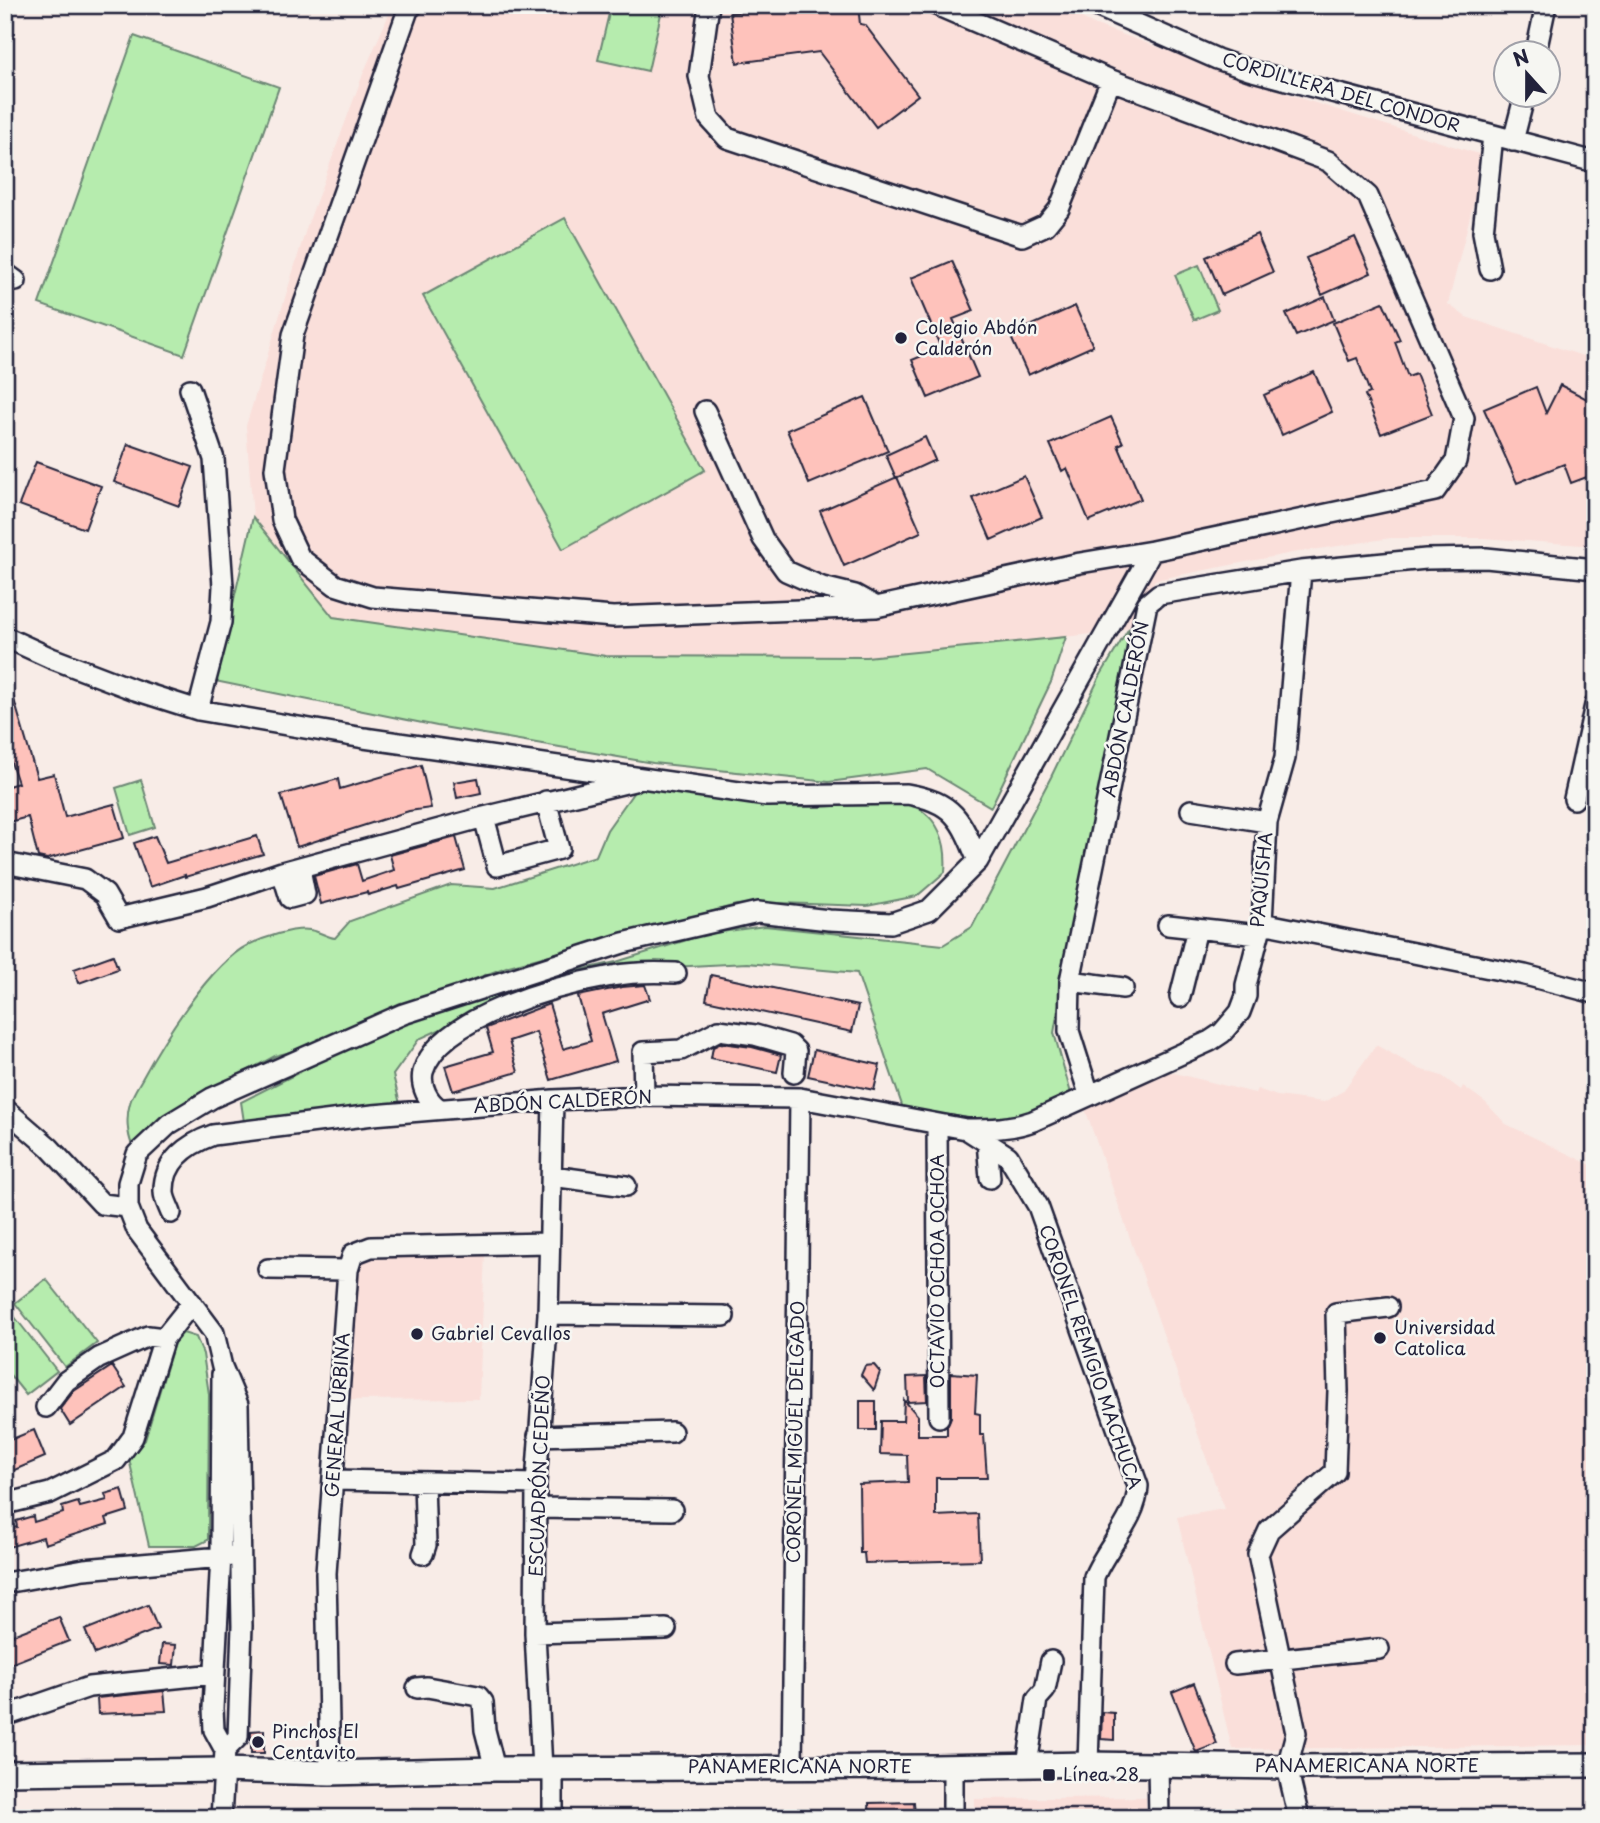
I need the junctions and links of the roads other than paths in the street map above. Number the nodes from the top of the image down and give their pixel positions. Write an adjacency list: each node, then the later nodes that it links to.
1 (413, 5): 18 (street)
2 (709, 5): 7 (street)
3 (936, 5): 7 (street)
4 (1094, 5): 9 (street, CORDILLERA DEL CONDOR)
5 (1546, 5): 6 (street)
6 (1539, 38)
7 (1111, 80): 15 (street)
8 (1521, 108): 10 (street)
9 (1493, 135): 10 (street, CORDILLERA DEL CONDOR); 12 (street)
10 (1513, 141): 11 (street, CORDILLERA DEL CONDOR)
11 (1595, 163)
12 (1490, 269)
13 (191, 388): 21 (street)
14 (705, 411): 18 (street)
15 (1152, 551): 18 (street); 28 (street)
16 (1595, 569): 17 (street, ABDÓN CALDERÓN)
17 (1301, 571): 27 (street, PAQUISHA); 34 (street, ABDÓN CALDERÓN)
18 (876, 607)
19 (5, 638): 21 (street)
20 (1595, 705): 23 (street)
21 (198, 710): 22 (street)
22 (649, 778): 24 (street); 28 (street)
23 (1574, 799)
24 (546, 801): 26 (street); 26 (street)
25 (1191, 810): 27 (street)
26 (484, 817): 29 (street)
27 (1266, 822): 32 (street, PAQUISHA)
28 (978, 862): 52 (street)
29 (5, 863)
30 (1168, 925): 31 (street)
31 (1197, 929): 32 (street); 37 (street)
32 (1260, 929): 36 (street); 39 (street, PAQUISHA)
33 (676, 972): 44 (street)
34 (1070, 981): 35 (street); 39 (street, ABDÓN CALDERÓN)
35 (1123, 988)
36 (1594, 993)
37 (1181, 997)
38 (794, 1073): 40 (street)
39 (1089, 1094): 46 (street, PAQUISHA)
40 (644, 1096): 41 (street, ABDÓN CALDERÓN); 42 (street, ABDÓN CALDERÓN)
41 (800, 1098): 45 (street, ABDÓN CALDERÓN); 93 (street, CORONEL MIGUEL DELGADO)
42 (553, 1100): 44 (street, ABDÓN CALDERÓN); 49 (street, ESCUADRÓN CEDEÑO)
43 (5, 1109): 52 (street)
44 (440, 1109): 53 (street, ABDÓN CALDERÓN)
45 (937, 1125): 46 (street, ABDÓN CALDERÓN); 64 (street, OCTAVIO OCHOA OCHOA)
46 (966, 1129): 47 (street, ABDÓN CALDERÓN)
47 (987, 1141): 48 (street, ABDÓN CALDERÓN); 50 (street)
48 (1008, 1157): 89 (street, CORONEL REMIGIO MACHUCA)
49 (552, 1176): 51 (street); 54 (street, ESCUADRÓN CEDEÑO)
50 (989, 1178)
51 (626, 1186)
52 (128, 1208): 57 (street)
53 (171, 1213)
54 (548, 1243): 56 (street); 59 (street, ESCUADRÓN CEDEÑO)
55 (268, 1269): 56 (street)
56 (348, 1270): 67 (street, GENERAL URBINA)
57 (192, 1303): 61 (street); 62 (street)
58 (1388, 1307): 82 (street)
59 (548, 1314): 60 (street); 66 (street, ESCUADRÓN CEDEÑO)
60 (724, 1316)
61 (164, 1338): 63 (street); 70 (street)
62 (222, 1367): 74 (street); 75 (street)
63 (46, 1407)
64 (939, 1417)
65 (672, 1432): 66 (street)
66 (538, 1436): 69 (street, ESCUADRÓN CEDEÑO)
67 (334, 1480): 68 (street); 99 (street, GENERAL URBINA)
68 (424, 1482): 69 (street); 73 (street)
69 (536, 1484): 71 (street, ESCUADRÓN CEDEÑO)
70 (5, 1504)
71 (537, 1508): 72 (street); 78 (street, ESCUADRÓN CEDEÑO)
72 (672, 1510)
73 (423, 1554)
74 (221, 1555): 75 (street); 76 (street); 79 (street)
75 (241, 1556): 80 (street)
76 (5, 1583)
77 (666, 1629): 78 (street)
78 (535, 1633): 97 (street, ESCUADRÓN CEDEÑO)
79 (216, 1634): 80 (street); 85 (street)
80 (242, 1636): 88 (street)
81 (1379, 1649): 82 (street)
82 (1282, 1660): 84 (street); 95 (street)
83 (1051, 1661): 91 (street)
84 (1235, 1664)
85 (214, 1674): 87 (street); 88 (street)
86 (417, 1688): 96 (street)
87 (5, 1716)
88 (224, 1760): 98 (main road, PANAMERICANA NORTE); 99 (main road, PANAMERICANA NORTE); 100 (street)
89 (1088, 1764): 90 (main road, PANAMERICANA NORTE); 91 (main road, PANAMERICANA NORTE)
90 (1158, 1764): 95 (main road, PANAMERICANA NORTE); 103 (street)
91 (1027, 1765): 94 (main road, PANAMERICANA NORTE)
92 (1595, 1765): 95 (main road, PANAMERICANA NORTE)
93 (792, 1766): 94 (main road, PANAMERICANA NORTE); 97 (main road, PANAMERICANA NORTE)
94 (953, 1767): 102 (street)
95 (1287, 1767): 104 (street)
96 (495, 1769): 97 (main road, PANAMERICANA NORTE); 99 (main road, PANAMERICANA NORTE)
97 (547, 1769): 101 (street, ESCUADRÓN CEDEÑO)
98 (5, 1773)
99 (330, 1773)
100 (220, 1818)
101 (553, 1818)
102 (953, 1818)
103 (1159, 1818)
104 (1299, 1818)

